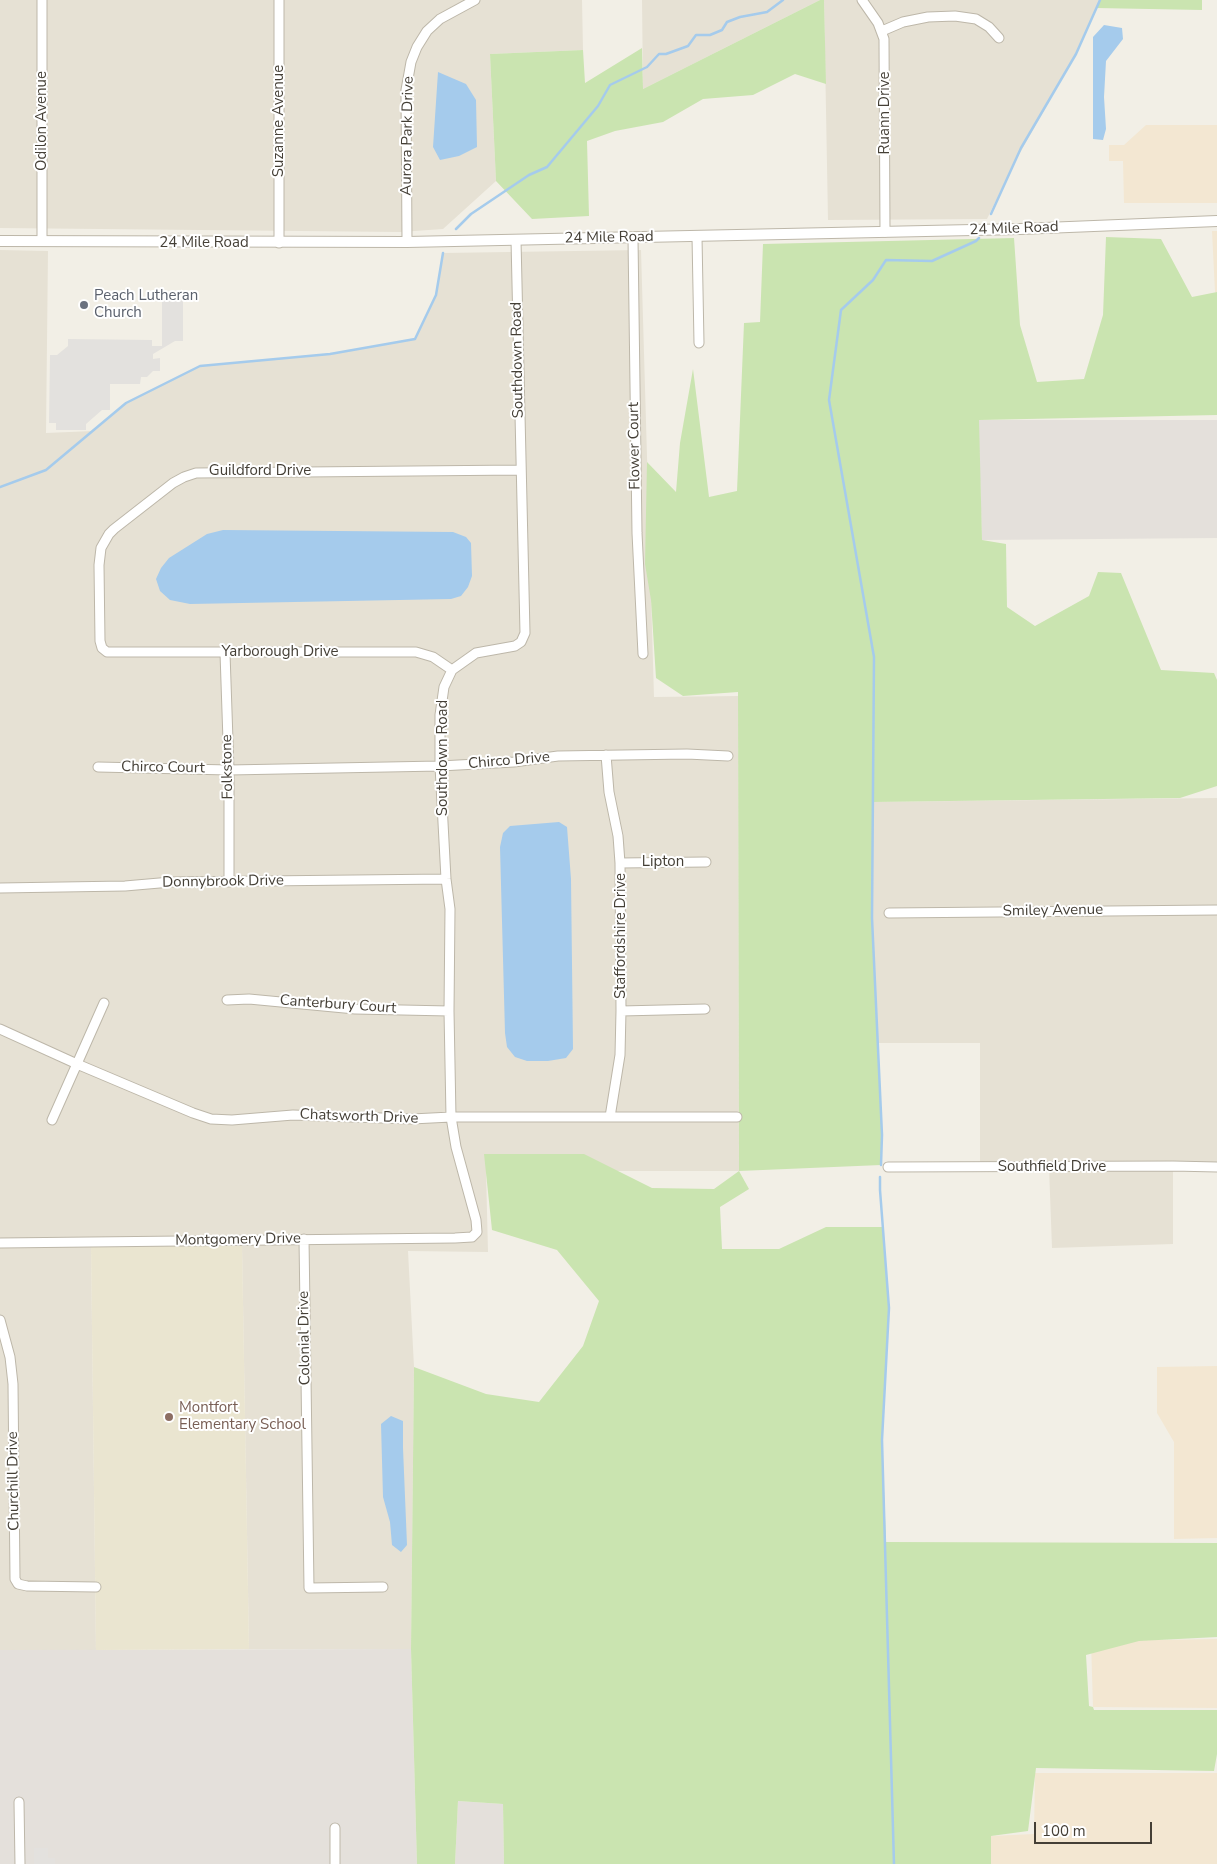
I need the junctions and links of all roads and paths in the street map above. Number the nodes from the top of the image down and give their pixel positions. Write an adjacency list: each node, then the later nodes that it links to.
1 (42, 0): 13 (street, Odilon Avenue)
2 (279, 0): 15 (street, Suzanne Avenue)
3 (475, 0): 14 (street, Aurora Park Drive)
4 (862, 0): 5 (street, Ruann Drive)
5 (882, 30): 6 (street); 8 (street, Ruann Drive)
6 (999, 38)
7 (1217, 220): 8 (street, 24 Mile Road)
8 (885, 232): 9 (street, 24 Mile Road)
9 (697, 237): 10 (street, 24 Mile Road); 16 (street)
10 (633, 238): 11 (street, 24 Mile Road); 20 (street, Flower Court)
11 (516, 240): 14 (street, 24 Mile Road); 17 (street, Southdown Road)
12 (0, 241): 13 (street, 24 Mile Road)
13 (42, 241): 15 (street, 24 Mile Road)
14 (408, 242): 15 (street, 24 Mile Road)
15 (279, 243)
16 (699, 343)
17 (521, 470): 18 (street, Guildford Drive); 21 (street, Southdown Road)
18 (104, 651): 19 (street, Yarborough Drive)
19 (225, 653): 21 (street, Yarborough Drive); 26 (street, Folkstone)
20 (643, 654)
21 (452, 670): 24 (street, Southdown Road)
22 (606, 756): 23 (street, Chirco Drive); 24 (street, Chirco Drive); 27 (street, Staffordshire Drive)
23 (728, 756)
24 (440, 766): 26 (street, Chirco Drive); 29 (street, Southdown Road)
25 (98, 767): 26 (street, Chirco Court)
26 (229, 770): 30 (street, Folkstone)
27 (620, 862): 28 (street, Lipton); 38 (street, Staffordshire Drive)
28 (706, 862)
29 (446, 879): 30 (street, Donnybrook Drive); 37 (street, Southdown Road)
30 (229, 882): 31 (street, Donnybrook Drive)
31 (0, 888)
32 (1217, 910): 33 (street, Smiley Avenue)
33 (889, 913)
34 (227, 1000): 37 (street, Canterbury Court)
35 (104, 1003): 40 (street)
36 (705, 1009): 38 (street)
37 (449, 1011): 41 (street, Southdown Road)
38 (622, 1011): 43 (street, Staffordshire Drive)
39 (0, 1029): 40 (street, Chatsworth Drive)
40 (77, 1064): 41 (street, Chatsworth Drive); 44 (street)
41 (451, 1117): 43 (street, Chatsworth Drive); 47 (street, Southdown Road)
42 (737, 1117): 43 (street, Chatsworth Drive)
43 (610, 1118)
44 (52, 1120)
45 (888, 1167): 46 (street, Southfield Drive)
46 (1217, 1167)
47 (474, 1235): 48 (street, Montgomery Drive)
48 (304, 1239): 49 (street, Montgomery Drive); 52 (street, Colonial Drive)
49 (0, 1243)
50 (0, 1320): 51 (street, Churchill Drive)
51 (96, 1587)
52 (382, 1587)
53 (19, 1802): 55 (street)
54 (335, 1828): 56 (street)
55 (20, 1864)
56 (335, 1864)

